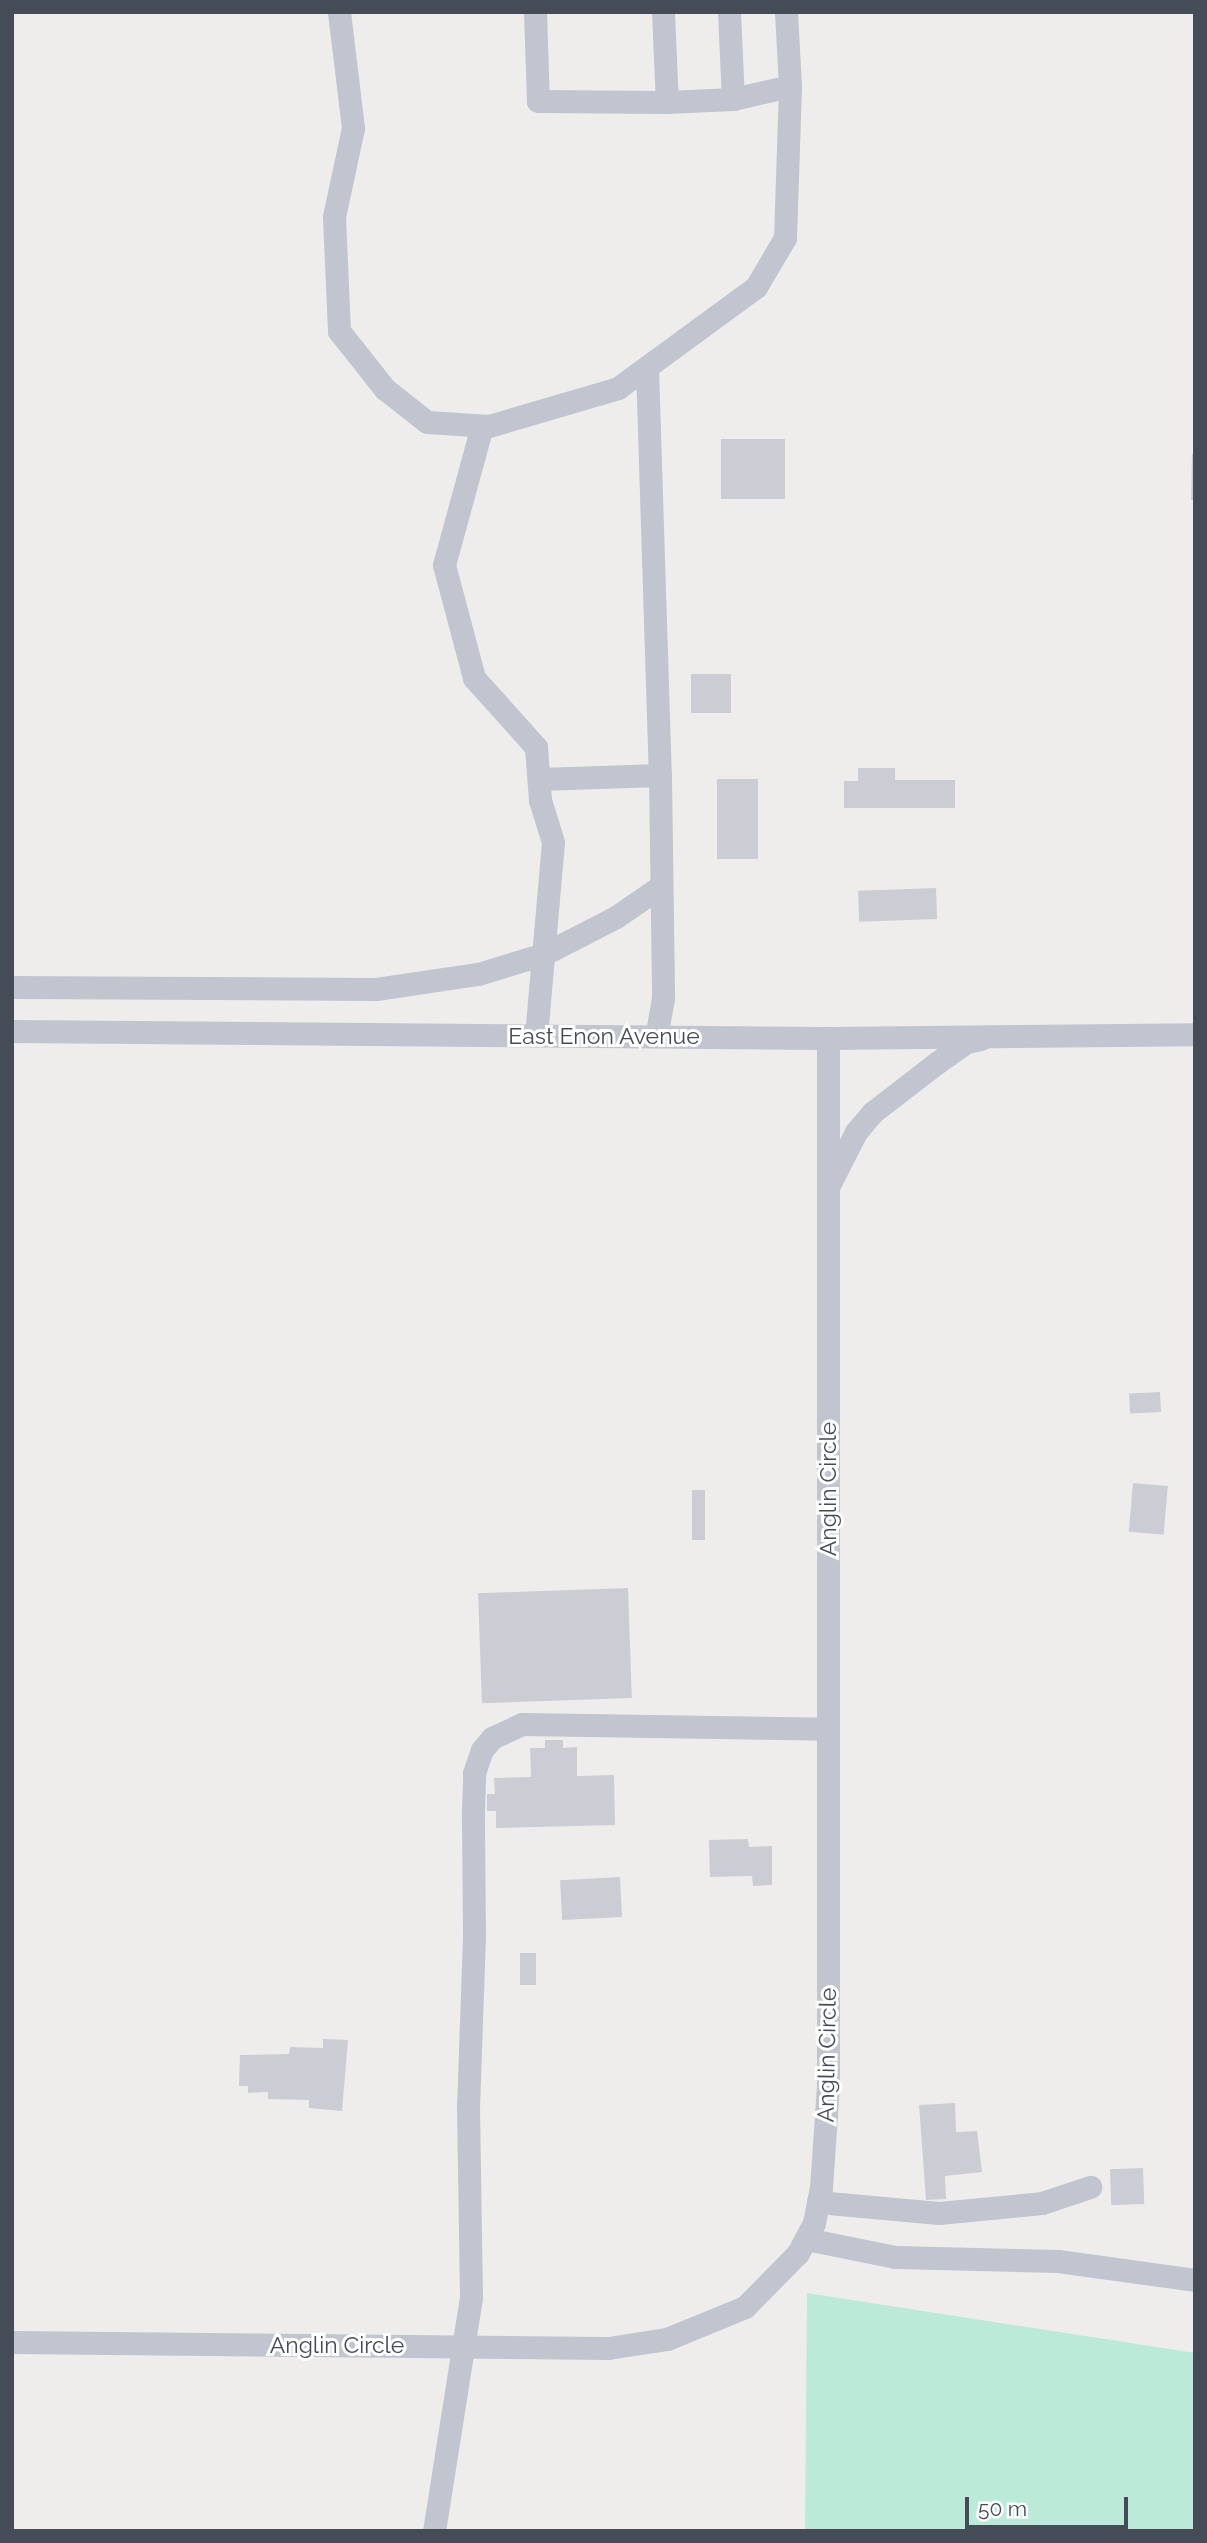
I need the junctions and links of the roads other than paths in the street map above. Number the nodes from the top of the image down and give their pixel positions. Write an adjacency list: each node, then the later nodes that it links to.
1 (340, 12): 10 (street)
2 (535, 12): 8 (street)
3 (663, 12): 8 (street)
4 (729, 12): 7 (street)
5 (786, 12): 6 (street)
6 (790, 86): 7 (street); 9 (street)
7 (733, 99): 8 (street)
8 (667, 102)
9 (647, 366): 10 (street); 11 (street)
10 (482, 426): 12 (street)
11 (660, 775): 12 (street); 13 (street)
12 (539, 779): 14 (street)
13 (658, 888): 14 (street); 20 (street)
14 (544, 954): 15 (street); 19 (street)
15 (12, 987)
16 (12, 1031): 19 (street, East Enon Avenue)
17 (1007, 1034): 18 (street, East Enon Avenue); 21 (street, East Enon Avenue); 22 (street)
18 (1195, 1034)
19 (536, 1035): 20 (street, East Enon Avenue)
20 (656, 1036): 21 (street, East Enon Avenue)
21 (828, 1038): 22 (street, Anglin Circle)
22 (827, 1188): 23 (street, Anglin Circle)
23 (828, 1729): 25 (street, Anglin Circle); 29 (street)
24 (1090, 2187): 25 (street)
25 (818, 2202): 26 (street, Anglin Circle)
26 (806, 2239): 27 (street); 29 (street, Anglin Circle)
27 (1195, 2280)
28 (12, 2342): 29 (street, Anglin Circle)
29 (465, 2347): 30 (street)
30 (434, 2531)

